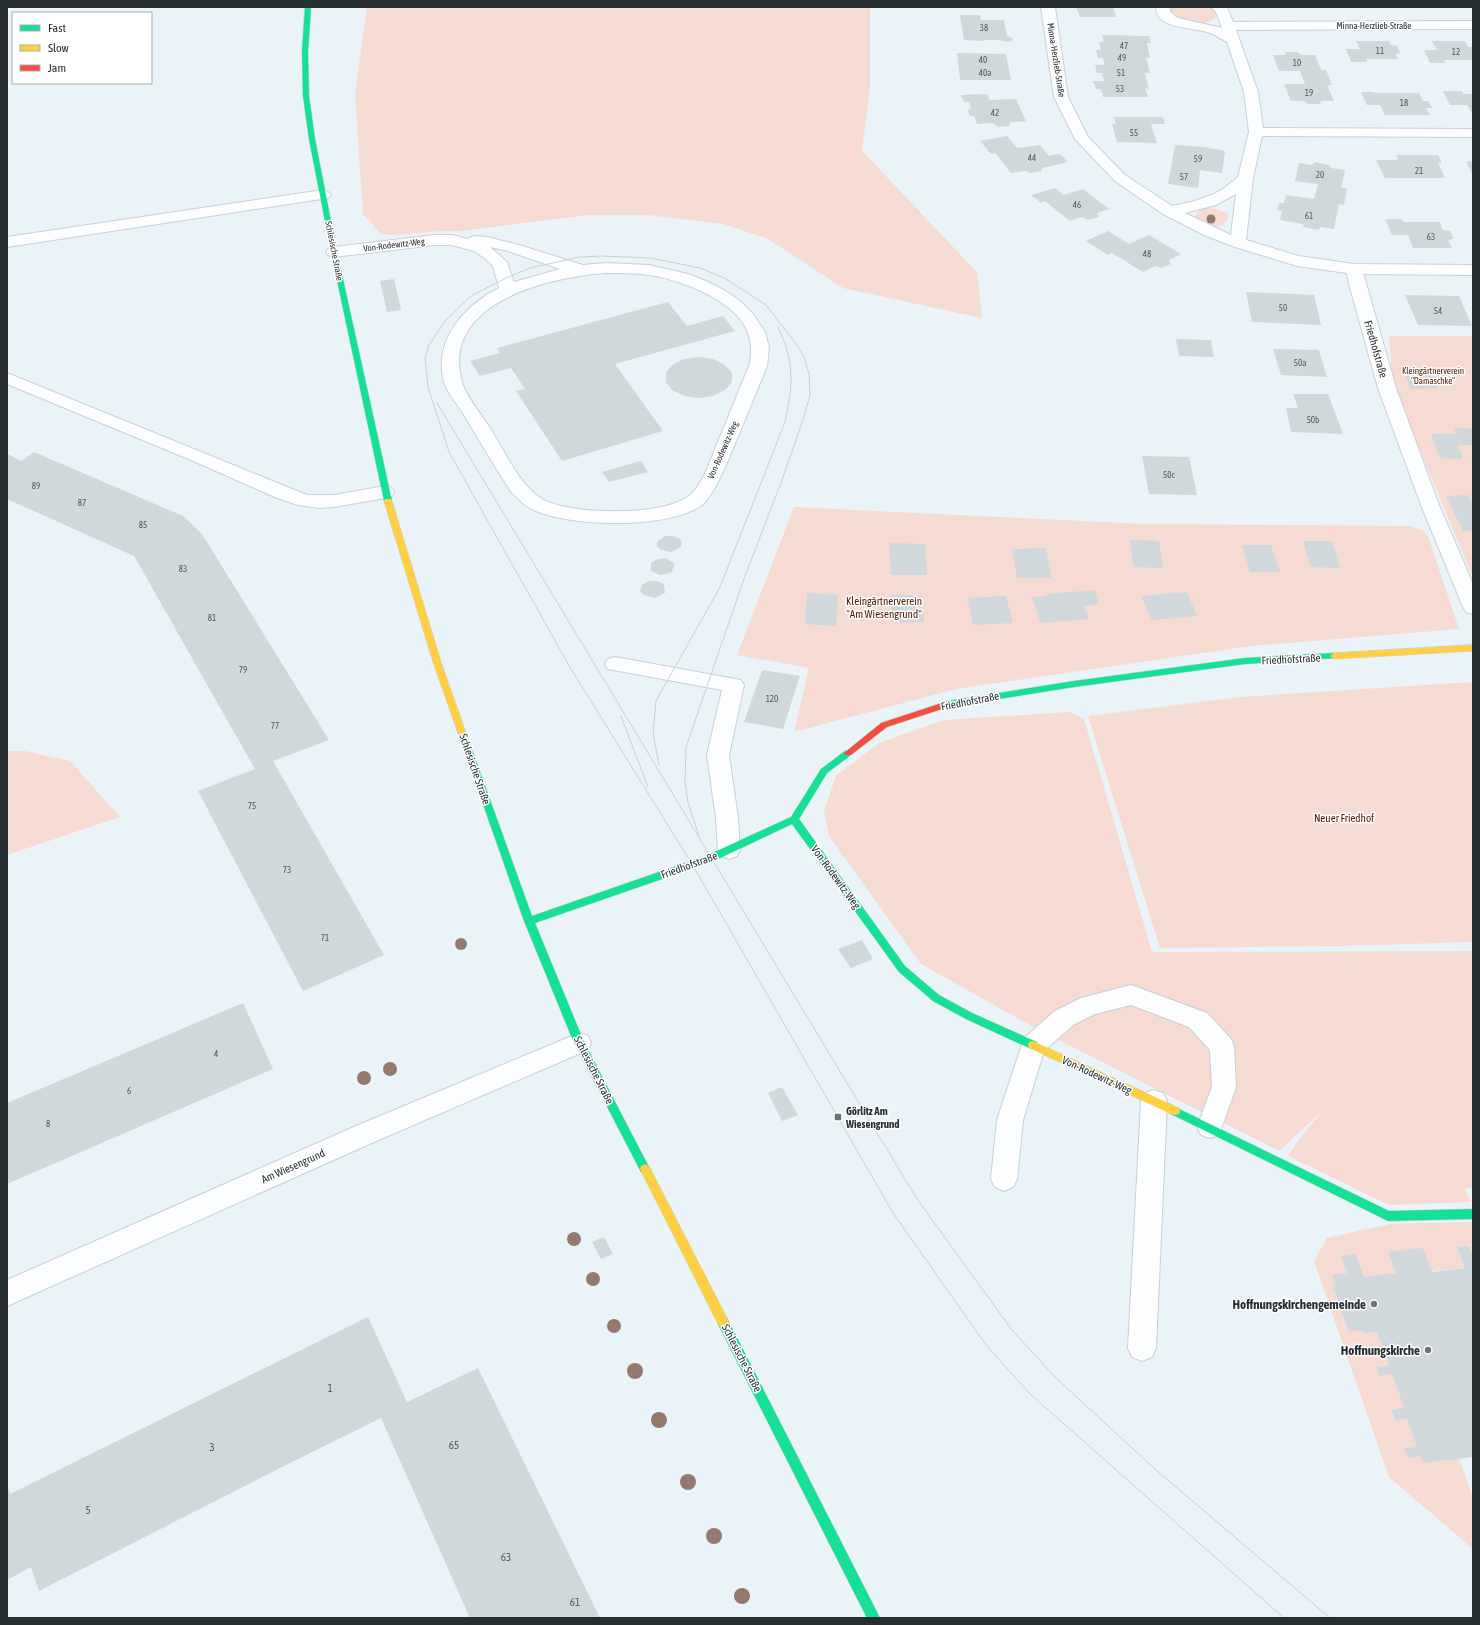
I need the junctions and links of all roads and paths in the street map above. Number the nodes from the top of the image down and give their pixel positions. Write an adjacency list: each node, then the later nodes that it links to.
1 (308, 7): 10 (street, Schlesische Straße)
2 (1048, 7): 11 (street, Minna-Herzlieb-Straße)
3 (1218, 7): 6 (street)
4 (1161, 8): 6 (street, Minna-Herzlieb-Straße)
5 (1473, 25): 6 (street, Minna-Herzlieb-Straße)
6 (1229, 32): 7 (street)
7 (1256, 132): 8 (street); 9 (street)
8 (1473, 133)
9 (1245, 178): 11 (street); 14 (street)
10 (323, 195): 13 (street); 15 (street, Schlesische Straße)
11 (1169, 211): 14 (street, Minna-Herzlieb-Straße)
12 (453, 240): 15 (street, Von-Rodewitz-Weg); 17 (street, Von-Rodewitz-Weg); 19 (street, Von-Rodewitz-Weg)
13 (7, 242)
14 (1238, 244): 16 (street, Minna-Herzlieb-Straße)
15 (334, 252): 21 (street, Schlesische Straße)
16 (1354, 269): 18 (street, Minna-Herzlieb-Straße); 22 (street, Friedhofstraße)
17 (582, 270): 19 (street, Von-Rodewitz-Weg); 19 (street, Von-Rodewitz-Weg)
18 (1473, 270)
19 (508, 290)
20 (7, 378): 21 (street)
21 (385, 492): 27 (street, Schlesische Straße)
22 (1473, 606)
23 (1473, 648): 25 (street, Friedhofstraße)
24 (615, 664): 26 (street)
25 (794, 818): 26 (street, Friedhofstraße); 29 (street, Von-Rodewitz-Weg)
26 (729, 850): 27 (street, Friedhofstraße)
27 (529, 920): 28 (street, Schlesische Straße)
28 (579, 1043): 34 (street, Am Wiesengrund); 36 (street, Schlesische Straße)
29 (1033, 1044): 30 (street, Von-Rodewitz-Weg); 31 (street); 32 (street)
30 (1154, 1101): 31 (street, Von-Rodewitz-Weg); 35 (street)
31 (1210, 1127): 33 (street, Von-Rodewitz-Weg)
32 (1004, 1179)
33 (1473, 1214)
34 (7, 1293)
35 (1142, 1348)
36 (874, 1618)

